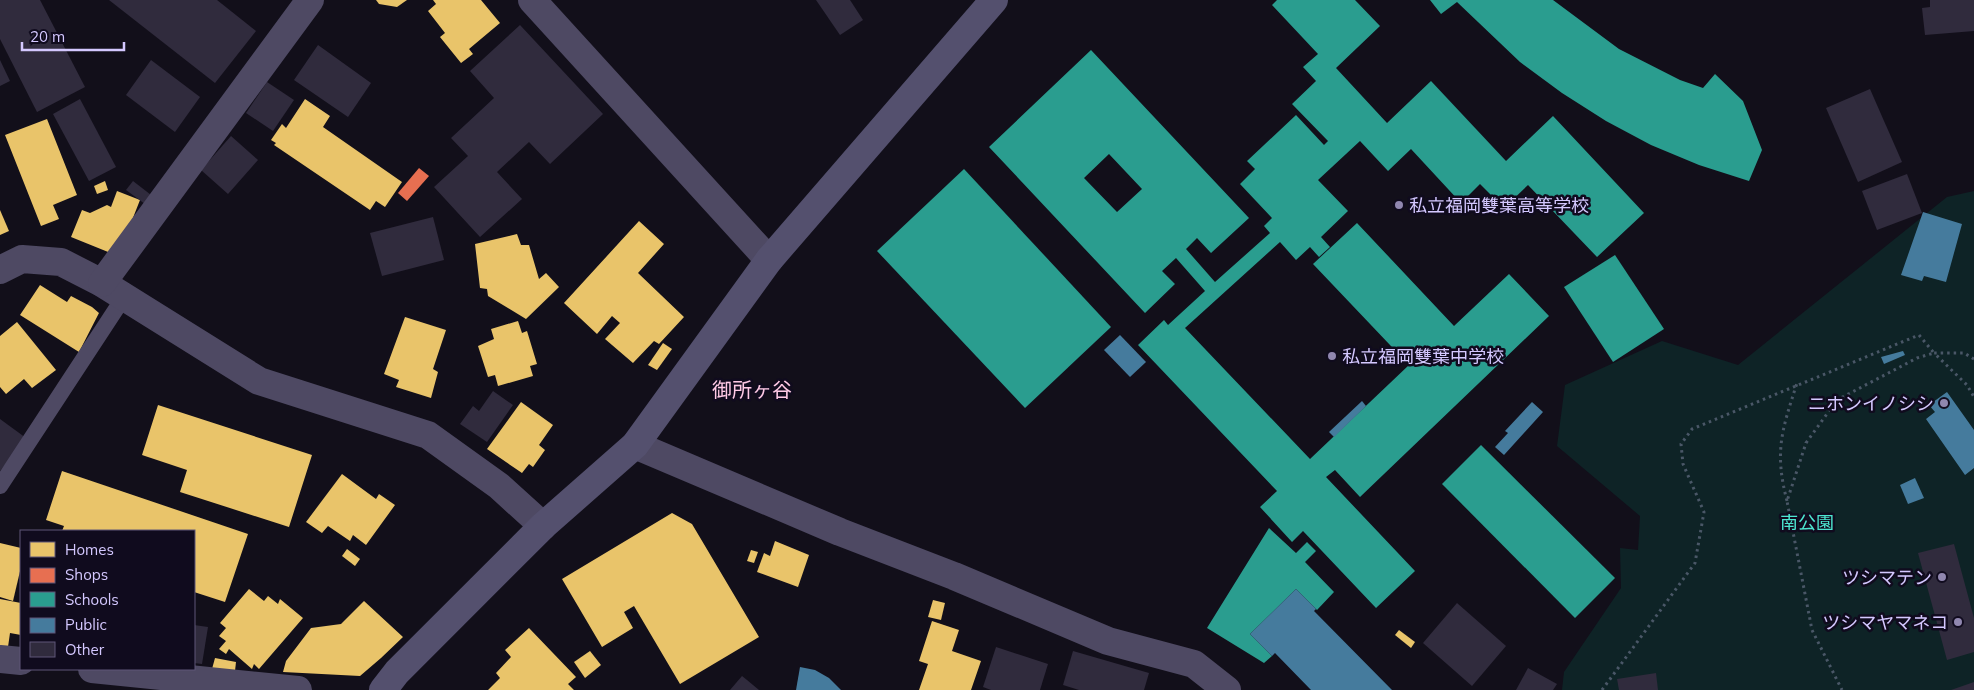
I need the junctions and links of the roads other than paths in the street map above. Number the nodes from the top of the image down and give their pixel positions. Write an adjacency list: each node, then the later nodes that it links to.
1 (310, 0): 6 (street)
2 (532, 0): 4 (street)
3 (994, 0): 4 (street)
4 (769, 260): 7 (street)
5 (0, 270): 6 (street)
6 (113, 290): 8 (lane); 9 (street)
7 (635, 445): 9 (street); 15 (street)
8 (0, 486)
9 (543, 526): 14 (street)
10 (0, 659): 11 (street)
11 (20, 662)
12 (102, 670): 13 (street)
13 (298, 690)
14 (383, 690)
15 (1227, 690)

